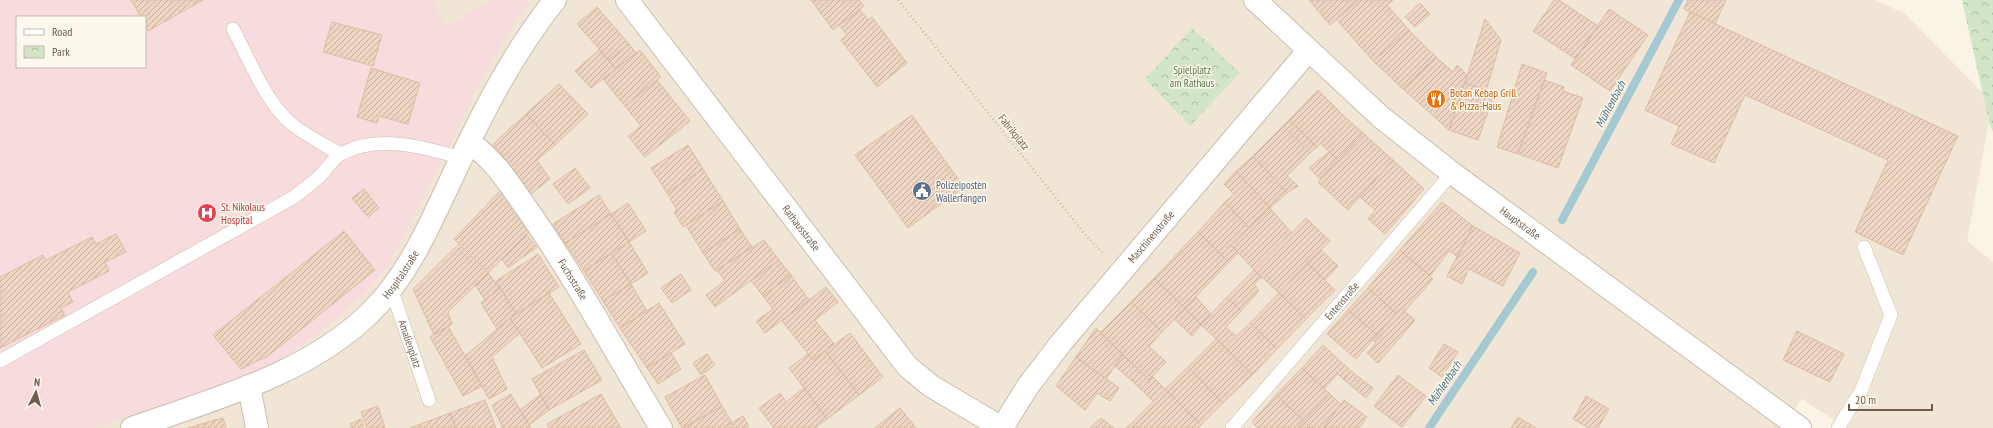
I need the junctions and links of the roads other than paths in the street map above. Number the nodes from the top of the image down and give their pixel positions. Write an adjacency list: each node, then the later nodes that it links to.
1 (555, 0): 6 (street, Hospitalstraße)
2 (627, 0): 17 (street, Rathausstraße)
3 (1255, 0): 5 (street, Hauptstraße)
4 (233, 29): 7 (lane)
5 (1308, 51): 8 (street, Hauptstraße); 17 (street, Maschinenstraße)
6 (466, 151): 7 (lane); 10 (street, Hospitalstraße); 16 (street, Fuchsstraße)
7 (340, 154): 11 (lane)
8 (1452, 173): 18 (lane, Entenstraße); 19 (street, Hauptstraße)
9 (1864, 247): 20 (lane)
10 (391, 288): 12 (street, Hospitalstraße); 13 (lane, Amalienplatz)
11 (0, 361)
12 (249, 386): 14 (street, Hospitalstraße); 15 (street)
13 (429, 400)
14 (132, 428)
15 (257, 428)
16 (661, 428)
17 (1002, 428)
18 (1232, 428)
19 (1800, 428)
20 (1838, 428)

